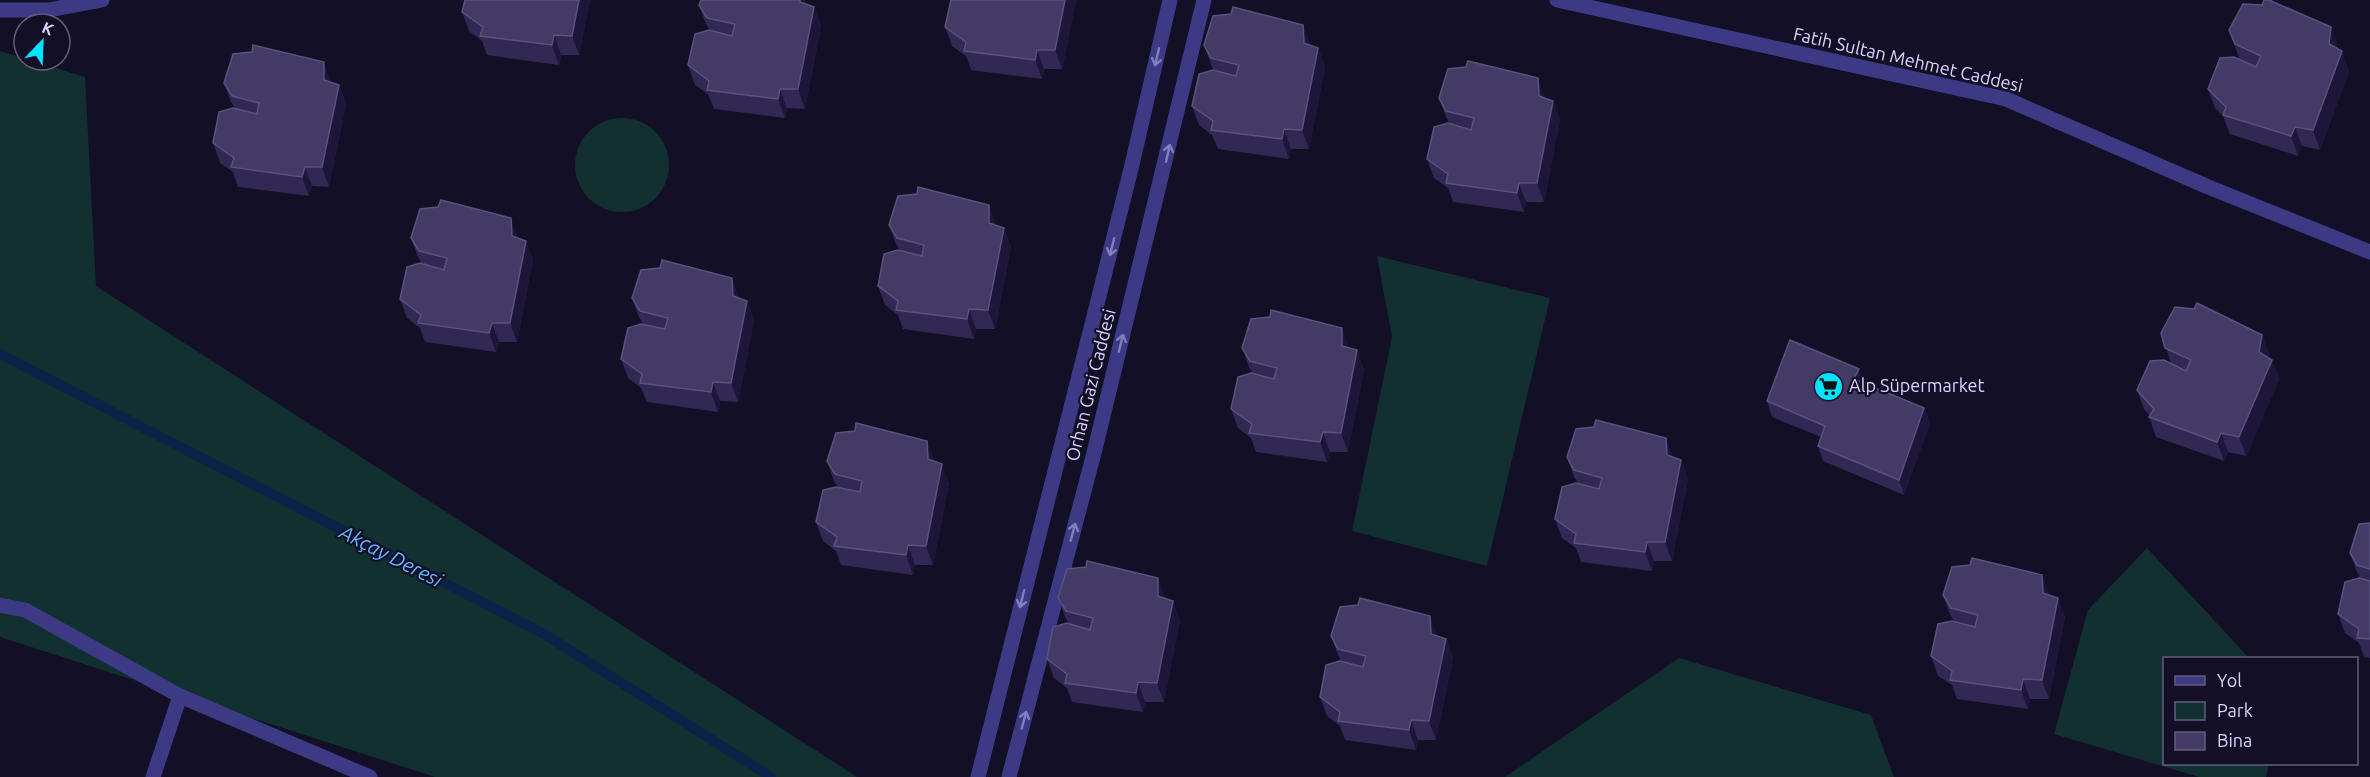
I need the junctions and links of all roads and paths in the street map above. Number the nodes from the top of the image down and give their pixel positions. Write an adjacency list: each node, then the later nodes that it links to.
1 (102, 0): 5 (street)
2 (1170, 0): 11 (street, Orhan Gazi Caddesi, one-way to 11)
3 (1204, 0): 12 (street, Orhan Gazi Caddesi, one-way to 3)
4 (1557, 0): 6 (street, Fatih Sultan Mehmet Caddesi)
5 (0, 10)
6 (2370, 252)
7 (0, 605): 8 (street)
8 (180, 696): 9 (street); 10 (street)
9 (153, 777)
10 (370, 777)
11 (978, 777)
12 (1009, 777)

